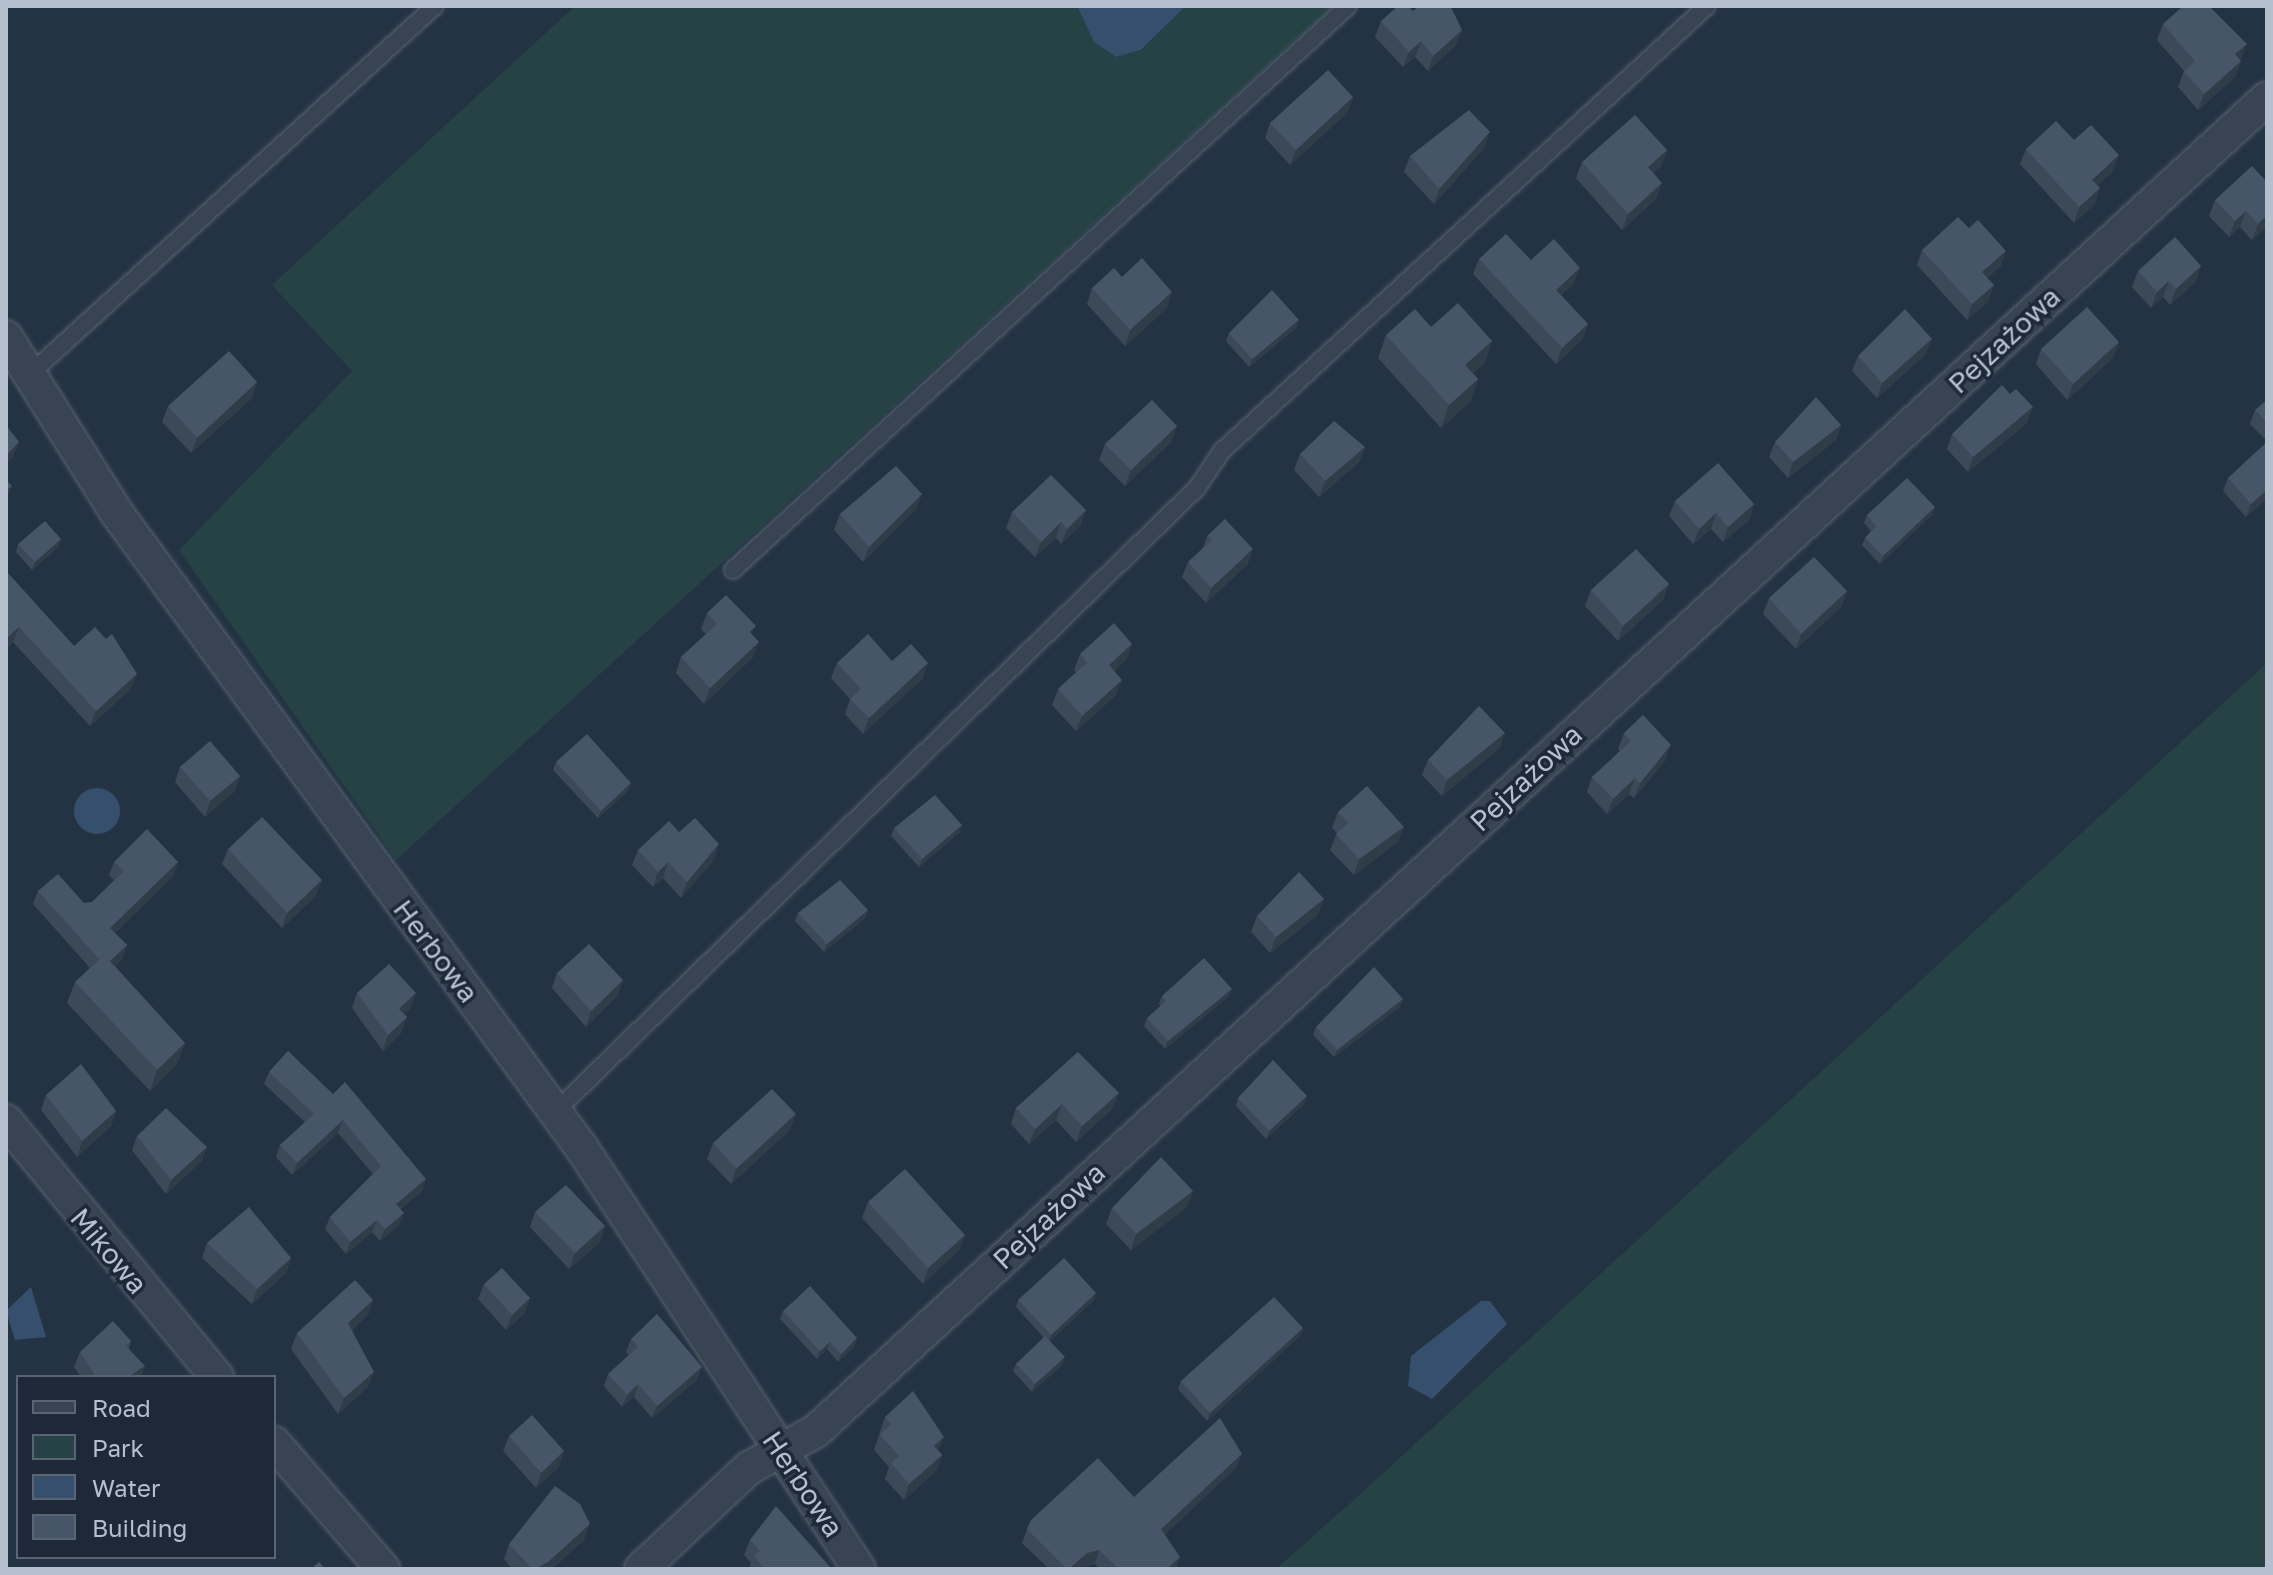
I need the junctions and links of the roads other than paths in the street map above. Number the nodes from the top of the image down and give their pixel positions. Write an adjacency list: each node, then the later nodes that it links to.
1 (435, 6): 6 (lane)
2 (1348, 6): 7 (lane)
3 (1707, 6): 8 (lane)
4 (2267, 98): 12 (street, Pejzażowa)
5 (6, 337): 6 (street, Herbowa)
6 (30, 374): 8 (street, Herbowa)
7 (733, 570)
8 (555, 1112): 12 (street, Herbowa)
9 (6, 1121): 10 (street, Mikowa)
10 (215, 1375)
11 (276, 1445): 13 (street)
12 (781, 1452): 14 (street, Pejzażowa); 15 (street, Herbowa)
13 (383, 1569)
14 (641, 1569)
15 (859, 1569)

